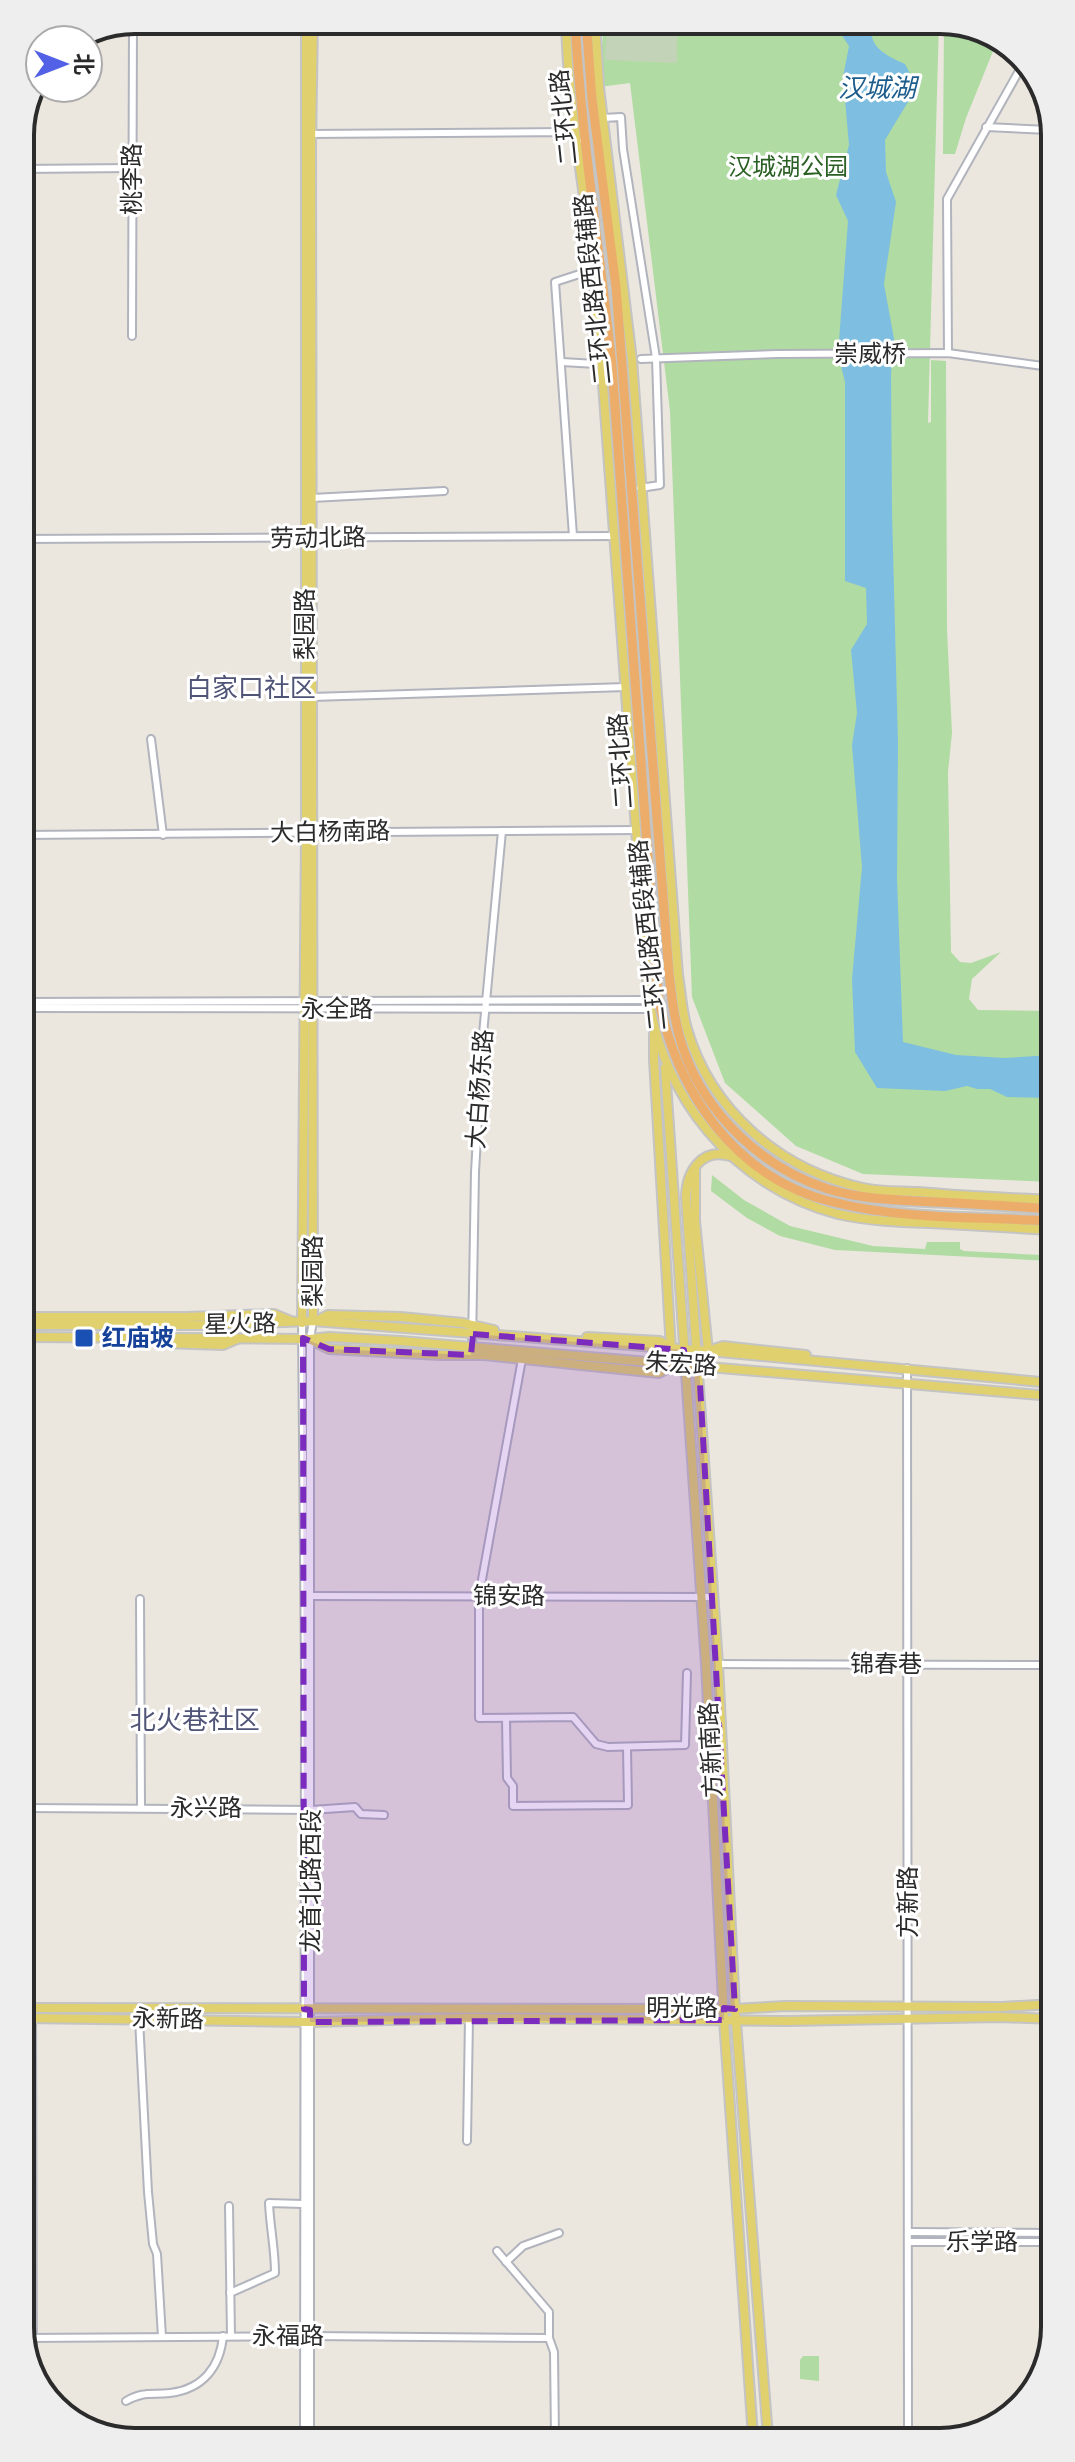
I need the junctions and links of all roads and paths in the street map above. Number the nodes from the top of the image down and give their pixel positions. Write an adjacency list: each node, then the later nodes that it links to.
1 (133, 34): 14 (street, 桃李路)
2 (306, 34): 12 (main road, 梨园路)
3 (313, 34): 12 (main road, 梨园路)
4 (566, 34): 13 (main road)
5 (576, 34): 13 (highway, 二环北路)
6 (587, 34): 48 (highway, 二环北路)
7 (596, 34): 9 (main road, 二环北路西段辅路)
8 (1018, 72): 10 (street)
9 (603, 118): 19 (street); 24 (main road, 二环北路西段辅路)
10 (986, 127): 11 (street); 18 (street)
11 (1041, 130)
12 (309, 134): 13 (street); 26 (main road, 梨园路); 27 (main road, 梨园路)
13 (580, 141): 16 (highway, 二环北路)
14 (132, 168): 15 (street); 17 (street, 桃李路)
15 (34, 169)
16 (598, 269): 21 (street); 29 (main road, 二环北路西段辅路); 49 (highway, 二环北路)
17 (132, 336)
18 (948, 353): 19 (street, 崇威桥); 23 (street, 崇威桥)
19 (656, 358): 20 (street, 崇威桥); 24 (street)
20 (641, 359)
21 (562, 362): 22 (street); 28 (street)
22 (596, 364)
23 (1041, 366)
24 (640, 488): 47 (main road, 二环北路西段辅路)
25 (444, 491): 26 (street)
26 (312, 498): 27 (main road, 梨园路)
27 (308, 536): 28 (street, 劳动北路); 30 (street, 劳动北路); 32 (main road, 梨园路); 36 (main road, 梨园路)
28 (573, 536): 29 (street, 劳动北路)
29 (615, 536): 31 (main road, 二环北路西段辅路)
30 (34, 539)
31 (626, 687): 32 (street); 34 (main road, 二环北路西段辅路)
32 (312, 697): 36 (main road, 梨园路)
33 (151, 739): 38 (street)
34 (637, 830): 35 (street, 大白杨南路); 42 (main road, 二环北路西段辅路)
35 (502, 831): 36 (street, 大白杨南路); 41 (street, 大白杨东路)
36 (309, 832): 38 (street, 大白杨南路); 40 (main road, 梨园路)
37 (34, 835): 38 (street, 大白杨南路)
38 (163, 835)
39 (34, 1002): 40 (street, 永全路)
40 (309, 1005): 41 (street, 永全路); 43 (street, 永全路); 55 (main road, 梨园路); 56 (main road, 梨园路)
41 (486, 1005): 42 (street, 永全路); 59 (street, 大白杨东路)
42 (650, 1005): 44 (main road, 二环北路西段辅路)
43 (34, 1008)
44 (654, 1026): 45 (main road, 二环北路西段辅路); 64 (main road)
45 (665, 1063): 46 (main road, 二环北路西段辅路); 65 (main road, 方新南路)
46 (732, 1157): 50 (main road, 二环北路西段辅路); 66 (main road, 方新南路)
47 (1041, 1199)
48 (1041, 1208)
49 (1041, 1220)
50 (1041, 1229)
51 (203, 1316): 54 (main road); 56 (main road); 58 (main road)
52 (34, 1318): 53 (main road)
53 (56, 1321): 54 (main road, 星火路); 57 (main road, 星火路)
54 (124, 1321): 58 (main road, 星火路)
55 (313, 1321): 56 (main road, 星火路); 59 (main road, 朱宏路); 60 (street, 龙首北路西段)
56 (299, 1323): 58 (main road, 星火路); 60 (street, 龙首北路西段)
57 (34, 1324)
58 (175, 1325)
59 (473, 1330): 62 (street, 大白杨东路); 64 (main road, 朱宏路)
60 (307, 1338): 61 (main road, 星火路); 62 (main road, 朱宏路); 67 (main road); 76 (street, 龙首北路西段)
61 (34, 1340)
62 (472, 1347): 63 (main road, 朱宏路)
63 (493, 1349): 67 (main road); 69 (main road, 朱宏路)
64 (671, 1349): 65 (main road, 朱宏路)
65 (684, 1350): 66 (main road, 朱宏路); 70 (main road, 方新南路)
66 (703, 1351): 71 (main road, 方新南路); 72 (main road, 朱宏路)
67 (466, 1355): 68 (main road)
68 (522, 1359): 69 (main road); 77 (street)
69 (675, 1365): 70 (main road, 朱宏路)
70 (685, 1365): 71 (main road, 朱宏路); 78 (main road, 方新南路)
71 (699, 1366): 73 (main road, 朱宏路); 79 (main road, 方新南路)
72 (907, 1368): 73 (street, 方新路); 74 (main road, 朱宏路)
73 (906, 1382): 75 (main road, 朱宏路); 82 (street, 方新路)
74 (1041, 1382)
75 (1041, 1395)
76 (307, 1596): 77 (street, 锦安路); 89 (street, 龙首北路西段)
77 (479, 1596): 78 (street, 锦安路); 85 (street)
78 (702, 1597): 79 (street, 锦安路); 93 (main road, 方新南路)
79 (713, 1597): 81 (main road, 方新南路)
80 (140, 1599): 88 (street)
81 (718, 1664): 82 (street, 锦春巷); 94 (main road, 方新南路)
82 (908, 1664): 83 (street, 锦春巷); 92 (street, 方新路)
83 (1041, 1665)
84 (687, 1673): 86 (street)
85 (506, 1719): 86 (street); 86 (street)
86 (627, 1747)
87 (34, 1808): 88 (street, 永兴路)
88 (141, 1808): 89 (street, 永兴路)
89 (308, 1809): 90 (street, 永兴路); 95 (street, 龙首北路西段)
90 (384, 1815)
91 (1041, 2005): 92 (main road, 明光路)
92 (909, 2007): 94 (main road, 明光路); 100 (street, 方新路)
93 (724, 2008): 94 (main road, 明光路); 95 (main road, 明光路); 102 (main road, 方新南路)
94 (735, 2009): 103 (main road, 方新南路)
95 (307, 2010): 96 (main road, 永新路); 104 (street, 龙首北路西段)
96 (34, 2013)
97 (34, 2013): 99 (main road, 永新路)
98 (469, 2018): 102 (main road, 明光路); 104 (main road, 明光路); 105 (street)
99 (139, 2019): 104 (main road, 永新路); 118 (street)
100 (909, 2019): 101 (main road, 明光路); 103 (main road, 明光路); 108 (street, 方新路)
101 (1041, 2019)
102 (724, 2020): 103 (main road, 明光路); 125 (main road, 方新南路)
103 (737, 2020): 126 (main road, 方新南路)
104 (306, 2021): 106 (street, 龙首北路西段); 117 (street, 龙首北路西段)
105 (467, 2141)
106 (303, 2204): 115 (street); 117 (street, 龙首北路西段)
107 (229, 2206): 115 (street)
108 (910, 2232): 110 (street, 乐学路); 111 (street, 方新路)
109 (559, 2233): 114 (street)
110 (1041, 2233)
111 (909, 2242): 112 (street, 乐学路); 127 (street, 方新路)
112 (1041, 2242)
113 (497, 2251): 114 (street)
114 (506, 2262): 120 (street)
115 (230, 2293): 116 (street)
116 (227, 2336): 117 (street, 永福路); 118 (street, 永福路); 121 (street)
117 (306, 2336): 120 (street, 永福路); 122 (street, 龙首北路西段); 123 (street, 龙首北路西段)
118 (162, 2337): 119 (street, 永福路)
119 (35, 2338)
120 (549, 2338): 124 (street)
121 (126, 2401)
122 (304, 2428)
123 (310, 2428)
124 (555, 2428)
125 (752, 2428)
126 (767, 2428)
127 (908, 2428)

